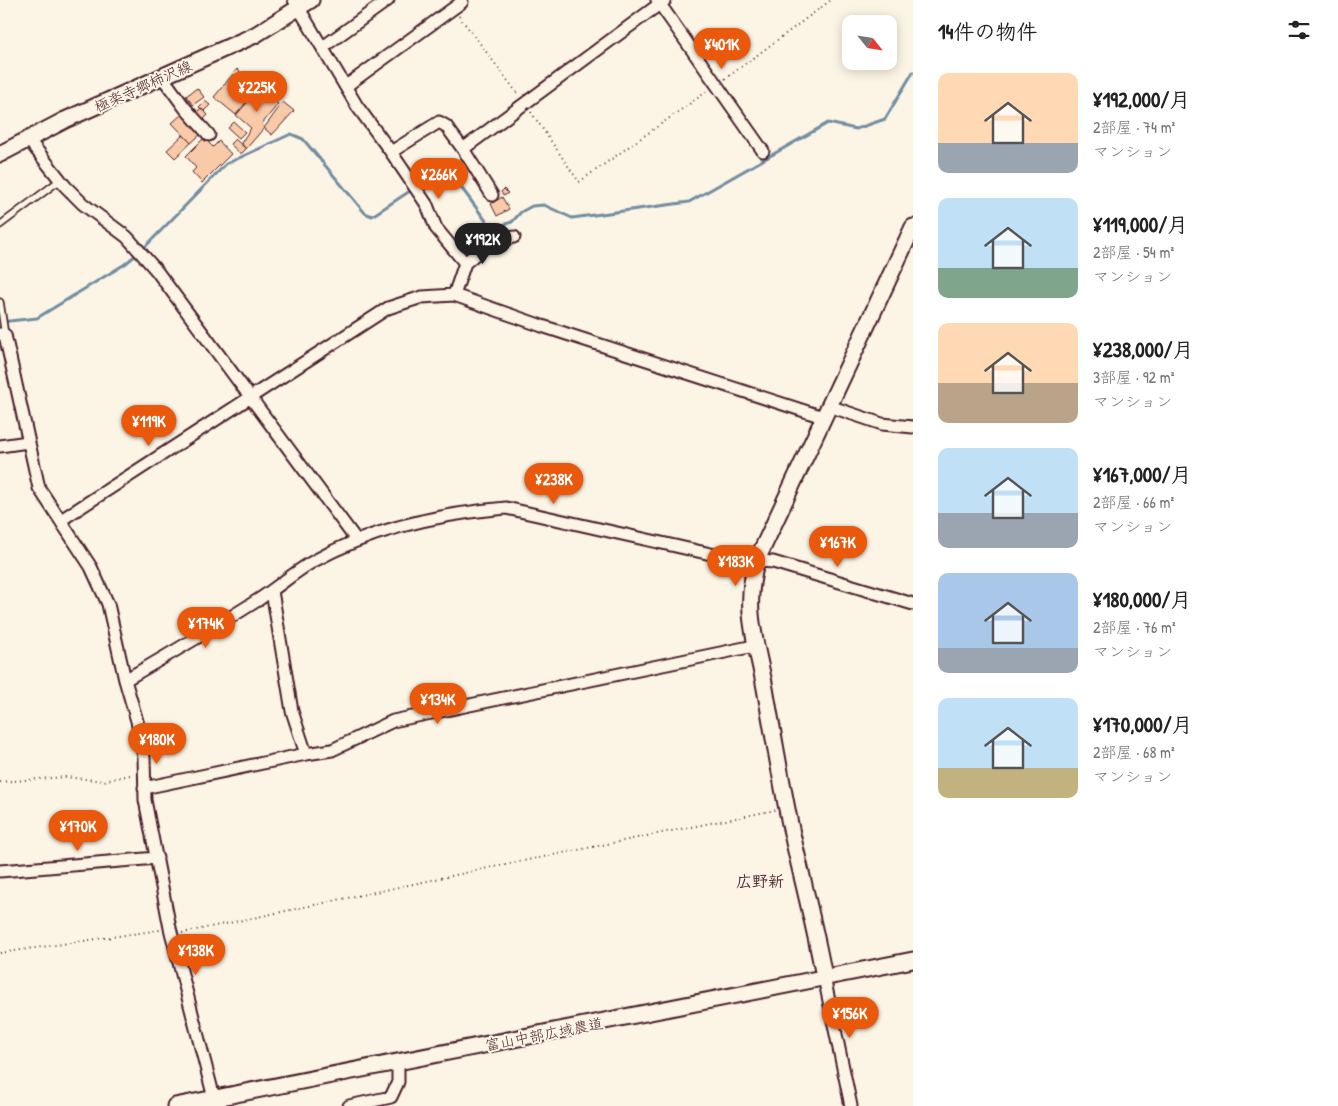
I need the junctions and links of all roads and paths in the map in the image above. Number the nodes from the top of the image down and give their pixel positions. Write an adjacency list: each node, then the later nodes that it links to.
1 (388, 0): 6 (street)
2 (831, 0): 8 (path)
3 (660, 1): 8 (street); 10 (street)
4 (460, 2): 9 (street); 10 (path)
5 (301, 3): 6 (street); 7 (street, 極楽寺郷柿沢線)
6 (322, 47): 9 (street)
7 (163, 78): 11 (street); 12 (street, 極楽寺郷柿沢線)
8 (716, 85): 10 (path); 14 (street)
9 (346, 86): 15 (street)
10 (524, 103): 13 (street)
11 (209, 135)
12 (28, 139): 16 (street, 極楽寺郷柿沢線); 17 (street)
13 (463, 148): 15 (street); 18 (street)
14 (764, 151)
15 (391, 152): 22 (street)
16 (0, 154)
17 (60, 180): 19 (lane); 26 (street)
18 (492, 195)
19 (0, 226)
20 (913, 227): 27 (street)
21 (514, 237): 22 (street)
22 (465, 263): 23 (street)
23 (454, 295): 26 (street); 27 (street)
24 (0, 302): 25 (lane)
25 (3, 334): 29 (street)
26 (252, 397): 31 (street); 32 (street)
27 (826, 412): 28 (street); 33 (street)
28 (913, 426)
29 (28, 442): 30 (street); 31 (street)
30 (0, 446)
31 (60, 520): 37 (street)
32 (357, 541): 33 (street); 34 (street)
33 (757, 560): 35 (street); 36 (street)
34 (272, 591): 37 (street); 38 (street)
35 (913, 604)
36 (754, 646): 38 (street); 42 (street)
37 (125, 680): 39 (street)
38 (306, 754): 41 (street)
39 (144, 773): 40 (path); 41 (street)
40 (0, 782)
41 (144, 788): 43 (street)
42 (787, 808): 45 (path); 48 (street)
43 (157, 858): 44 (street); 45 (street)
44 (0, 871)
45 (170, 932): 46 (path); 50 (street)
46 (0, 953)
47 (913, 960): 48 (street, 富山中部広域農道)
48 (824, 977): 49 (street, 富山中部広域農道); 54 (street)
49 (398, 1063): 50 (street, 富山中部広域農道); 51 (street)
50 (217, 1102): 52 (street, 富山中部広域農道)
51 (393, 1102): 53 (street)
52 (175, 1106)
53 (349, 1106)
54 (851, 1106)

